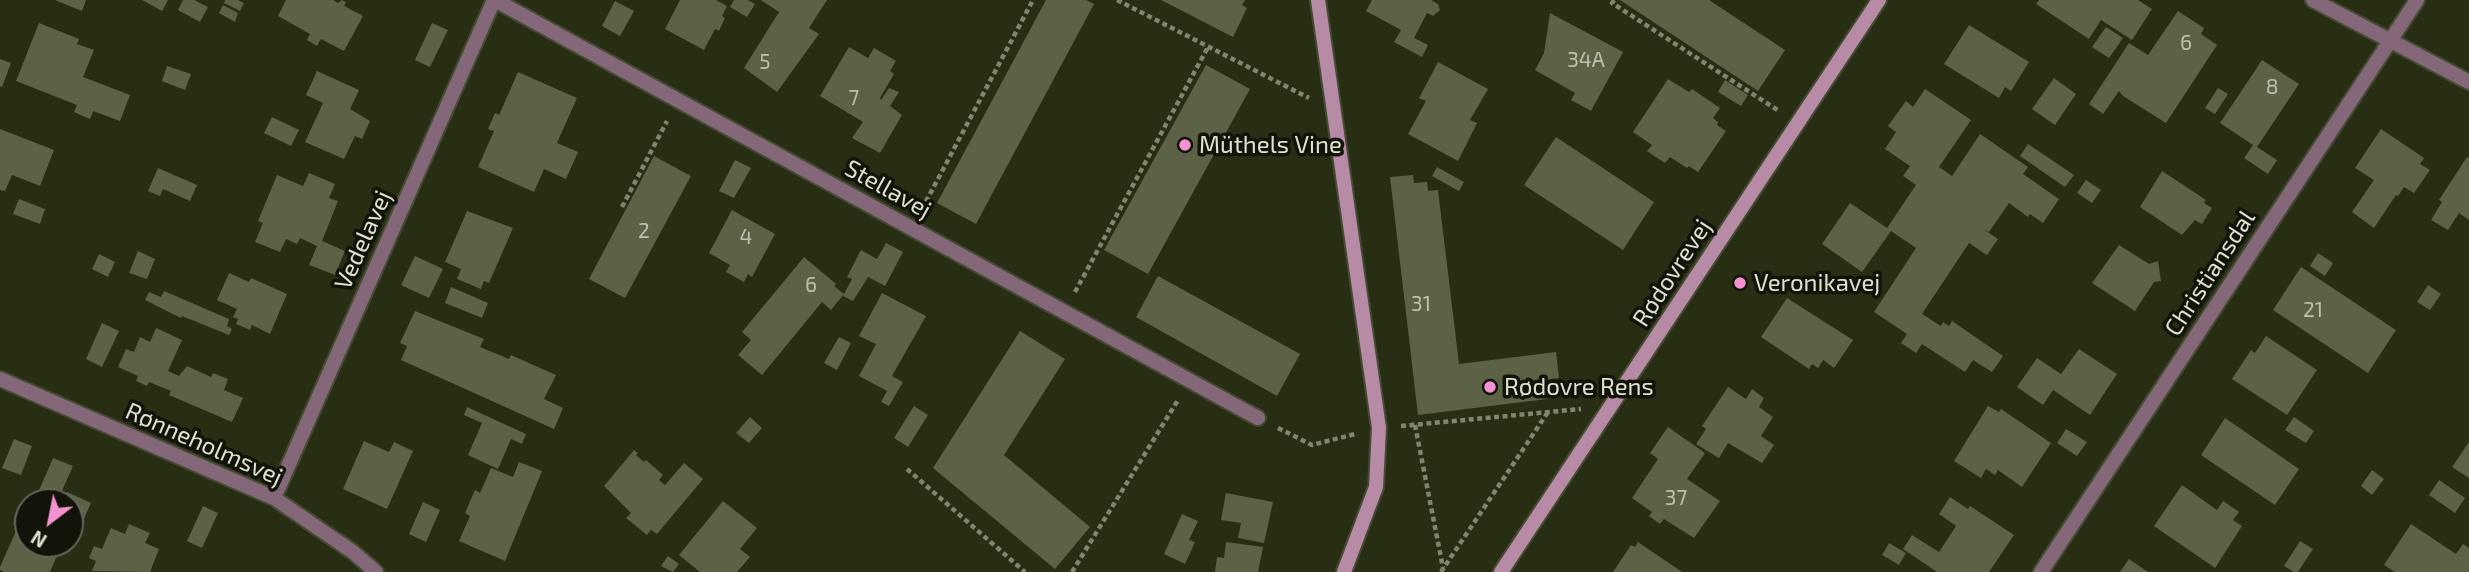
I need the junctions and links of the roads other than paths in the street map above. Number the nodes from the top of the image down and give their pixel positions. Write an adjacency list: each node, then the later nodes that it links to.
1 (495, 0): 9 (street, Stellavej); 10 (street, Vedelavej)
2 (1318, 0): 12 (street)
3 (1879, 0): 13 (street, Rødovrevej)
4 (2313, 0): 6 (street)
5 (2417, 0): 6 (street, Christiansdal)
6 (2390, 40): 7 (street); 14 (street, Christiansdal)
7 (2469, 82)
8 (0, 379): 10 (street, Rønneholmsvej)
9 (1258, 418)
10 (274, 498): 11 (street, Rønneholmsvej)
11 (376, 572)
12 (1344, 572)
13 (1502, 572)
14 (2041, 572)

